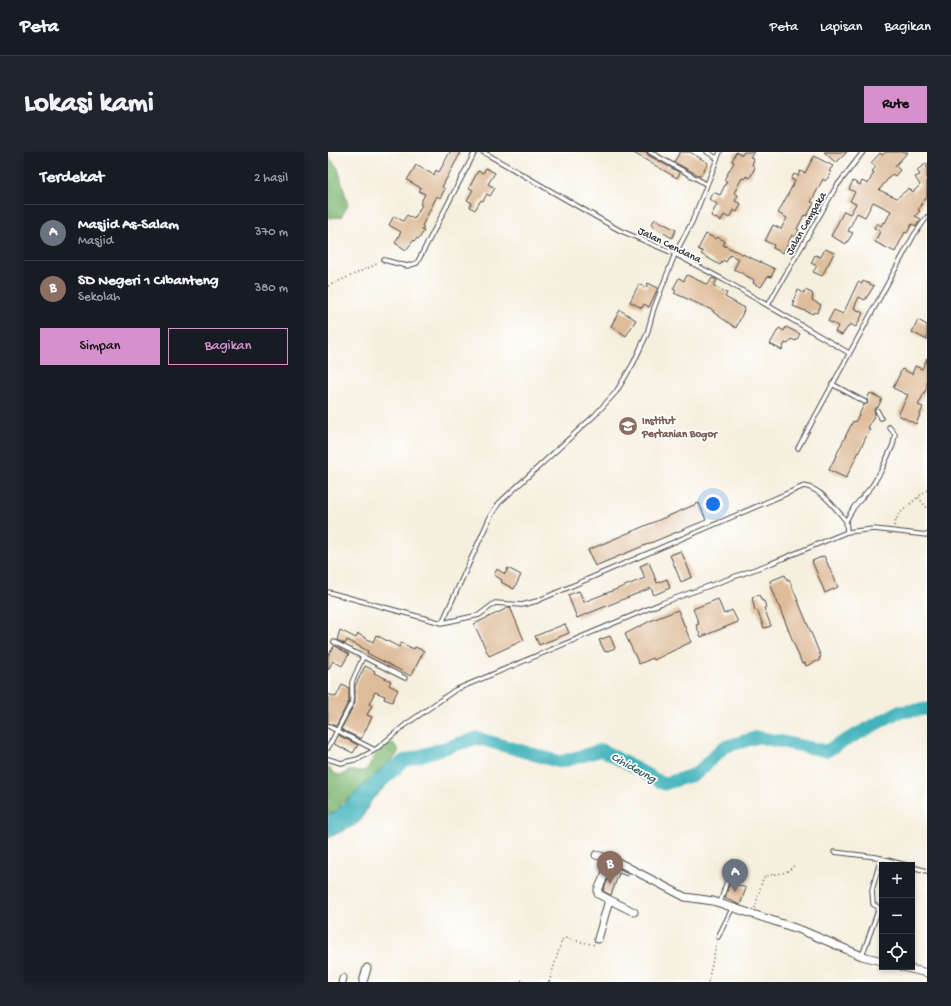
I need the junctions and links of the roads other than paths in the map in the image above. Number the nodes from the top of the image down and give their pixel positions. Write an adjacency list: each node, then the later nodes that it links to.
1 (475, 152): 11 (lane)
2 (483, 152): 10 (lane, Jalan Cendana)
3 (650, 152): 8 (lane)
4 (707, 152): 7 (lane)
5 (720, 152): 7 (lane)
6 (863, 152): 12 (lane, Jalan Cempaka)
7 (717, 158): 8 (lane)
8 (706, 184): 10 (lane)
9 (927, 217): 13 (lane)
10 (675, 254): 12 (lane, Jalan Cendana); 24 (lane)
11 (384, 260)
12 (768, 305): 13 (lane, Jalan Cendana)
13 (849, 353): 14 (lane)
14 (832, 384): 15 (lane); 19 (lane)
15 (865, 402)
16 (877, 410): 17 (lane)
17 (881, 418)
18 (889, 427): 20 (lane)
19 (798, 448)
20 (846, 521): 21 (lane); 24 (lane)
21 (847, 532): 22 (lane); 31 (lane)
22 (927, 535)
23 (328, 592): 24 (lane)
24 (442, 623)
25 (334, 642): 26 (lane)
26 (363, 657): 27 (lane); 29 (lane)
27 (404, 678)
28 (328, 726): 29 (lane)
29 (337, 730): 30 (lane); 31 (lane)
30 (328, 748)
31 (375, 750): 32 (lane)
32 (328, 759)
33 (834, 852): 35 (lane)
34 (596, 855): 36 (street)
35 (881, 858): 38 (lane); 47 (lane)
36 (612, 859): 41 (street); 42 (street)
37 (733, 862): 42 (lane)
38 (895, 862)
39 (915, 868): 40 (lane)
40 (927, 871)
41 (609, 900): 44 (street); 46 (street)
42 (720, 904): 43 (street)
43 (732, 908): 45 (lane); 47 (street)
44 (634, 912)
45 (718, 937)
46 (598, 939)
47 (862, 956): 48 (street)
48 (879, 960)
49 (366, 968): 52 (street)
50 (915, 970): 51 (street)
51 (927, 972)
52 (363, 982)

